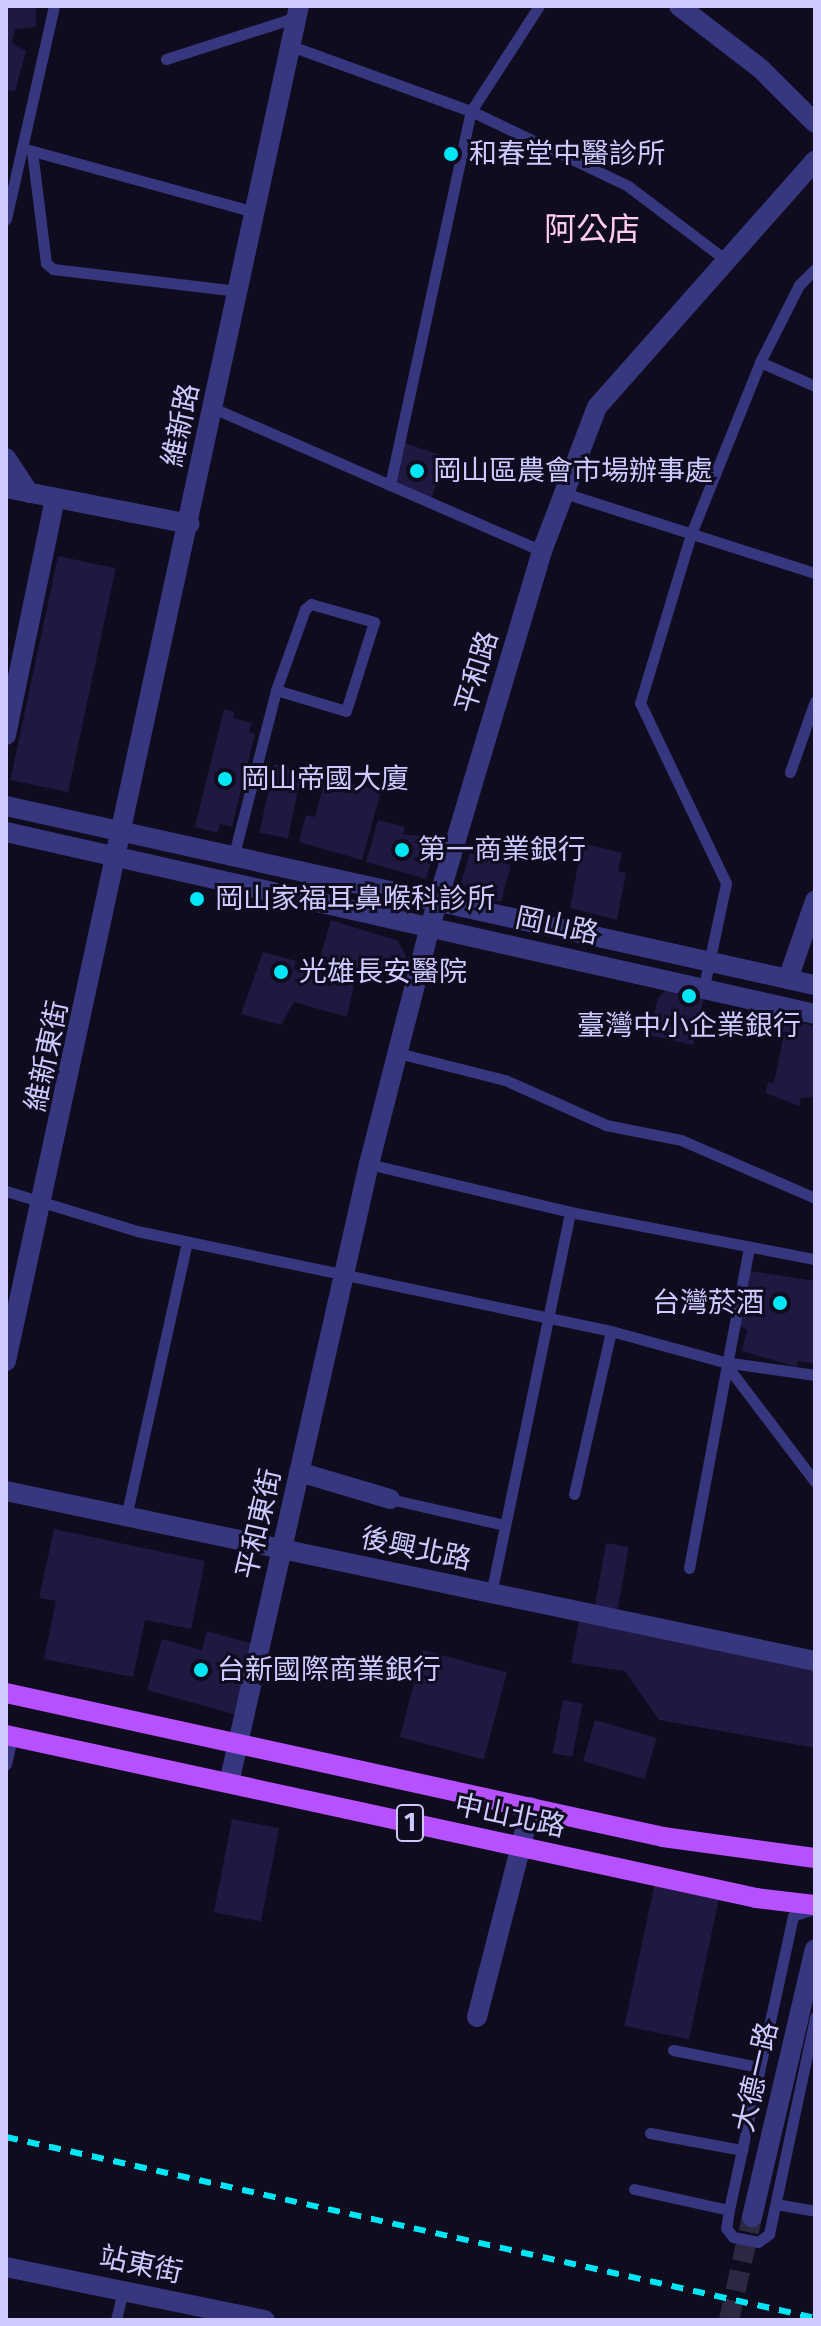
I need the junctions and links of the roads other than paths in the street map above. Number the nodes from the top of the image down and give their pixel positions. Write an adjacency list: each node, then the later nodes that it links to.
1 (54, 6): 9 (lane)
2 (539, 6): 7 (lane)
3 (679, 6): 8 (street)
4 (298, 11): 5 (street, 維新路); 6 (lane)
5 (291, 46): 7 (lane); 11 (street, 維新路)
6 (166, 59)
7 (471, 111): 13 (lane); 20 (lane)
8 (815, 123)
9 (27, 149): 11 (lane); 12 (lane); 15 (lane)
10 (815, 161): 13 (street, 平和路)
11 (255, 212): 15 (street, 維新路)
12 (6, 219)
13 (727, 261): 23 (street, 平和路)
14 (815, 269): 16 (lane)
15 (238, 291): 18 (street, 維新路)
16 (760, 362): 17 (lane); 26 (lane)
17 (815, 386)
18 (213, 408): 20 (lane); 25 (street, 維新路)
19 (6, 458): 22 (street)
20 (390, 485): 27 (lane)
21 (6, 488): 22 (street)
22 (29, 493): 24 (street)
23 (564, 493): 26 (lane); 27 (street, 平和路)
24 (55, 498): 25 (street); 31 (street)
25 (189, 524): 35 (street, 維新路)
26 (691, 534): 28 (lane); 41 (lane)
27 (542, 551): 39 (street, 平和路)
28 (815, 573)
29 (276, 690): 29 (lane); 37 (lane)
30 (815, 701): 32 (lane)
31 (6, 735)
32 (790, 772)
33 (6, 806): 35 (street, 岡山路)
34 (6, 832): 36 (street, 岡山路)
35 (123, 832): 36 (street, 維新路); 37 (street, 岡山路)
36 (118, 856): 40 (street, 岡山路); 50 (street, 維新東街)
37 (233, 859): 39 (street, 岡山路)
38 (815, 901): 42 (street)
39 (437, 903): 40 (street, 平和路); 41 (street, 岡山路)
40 (430, 927): 44 (street, 岡山路); 46 (street, 平和路)
41 (707, 961): 42 (street, 岡山路); 44 (lane)
42 (788, 979): 43 (street, 岡山路)
43 (815, 985)
44 (704, 986): 45 (street, 岡山路)
45 (815, 1014)
46 (398, 1053): 47 (street, 平和路); 49 (lane)
47 (369, 1164): 51 (lane); 55 (street, 平和路)
48 (6, 1191): 50 (lane)
49 (815, 1198)
50 (43, 1206): 52 (lane); 58 (street, 維新東街)
51 (570, 1212): 53 (lane); 56 (lane)
52 (187, 1242): 55 (lane); 66 (lane)
53 (749, 1247): 54 (lane); 59 (lane)
54 (815, 1259)
55 (342, 1277): 56 (lane); 61 (street, 平和東街)
56 (545, 1318): 57 (lane); 67 (lane)
57 (611, 1331): 59 (lane); 64 (lane)
58 (6, 1361)
59 (724, 1362): 60 (lane); 62 (lane); 69 (lane)
60 (815, 1375)
61 (299, 1472): 65 (street); 68 (street, 平和東街)
62 (815, 1482)
63 (6, 1491): 66 (street, 後興北路)
64 (574, 1494)
65 (390, 1499): 67 (lane)
66 (126, 1517): 68 (street, 後興北路)
67 (504, 1525): 70 (lane)
68 (282, 1550): 70 (street, 後興北路); 74 (street, 平和東街)
69 (689, 1568)
70 (491, 1594): 71 (street, 後興北路)
71 (815, 1661)
72 (6, 1693): 74 (main road, 中山北路 / 1)
73 (9, 1736): 75 (lane); 76 (main road, 中山北路 / 1)
74 (238, 1744): 76 (street, 平和東街); 77 (main road, 中山北路 / 1)
75 (6, 1764)
76 (229, 1783): 78 (main road, 中山北路 / 1)
77 (531, 1807): 78 (street); 79 (main road, 中山北路 / 1)
78 (522, 1847): 80 (main road, 中山北路 / 1); 82 (street)
79 (815, 1858)
80 (815, 1906): 85 (lane)
81 (815, 1949): 93 (street, 大德一路)
82 (477, 2017)
83 (815, 2017): 86 (lane)
84 (673, 2050): 85 (lane)
85 (759, 2067): 88 (lane)
86 (810, 2071): 90 (lane)
87 (650, 2133): 88 (lane)
88 (742, 2150): 91 (lane)
89 (634, 2189): 91 (lane)
90 (776, 2204): 91 (lane); 92 (lane)
91 (729, 2210)
92 (815, 2211)
93 (752, 2217)
94 (6, 2267): 95 (street, 站東街)
95 (123, 2289): 96 (lane); 97 (street, 站東街)
96 (116, 2320)
97 (265, 2320)

